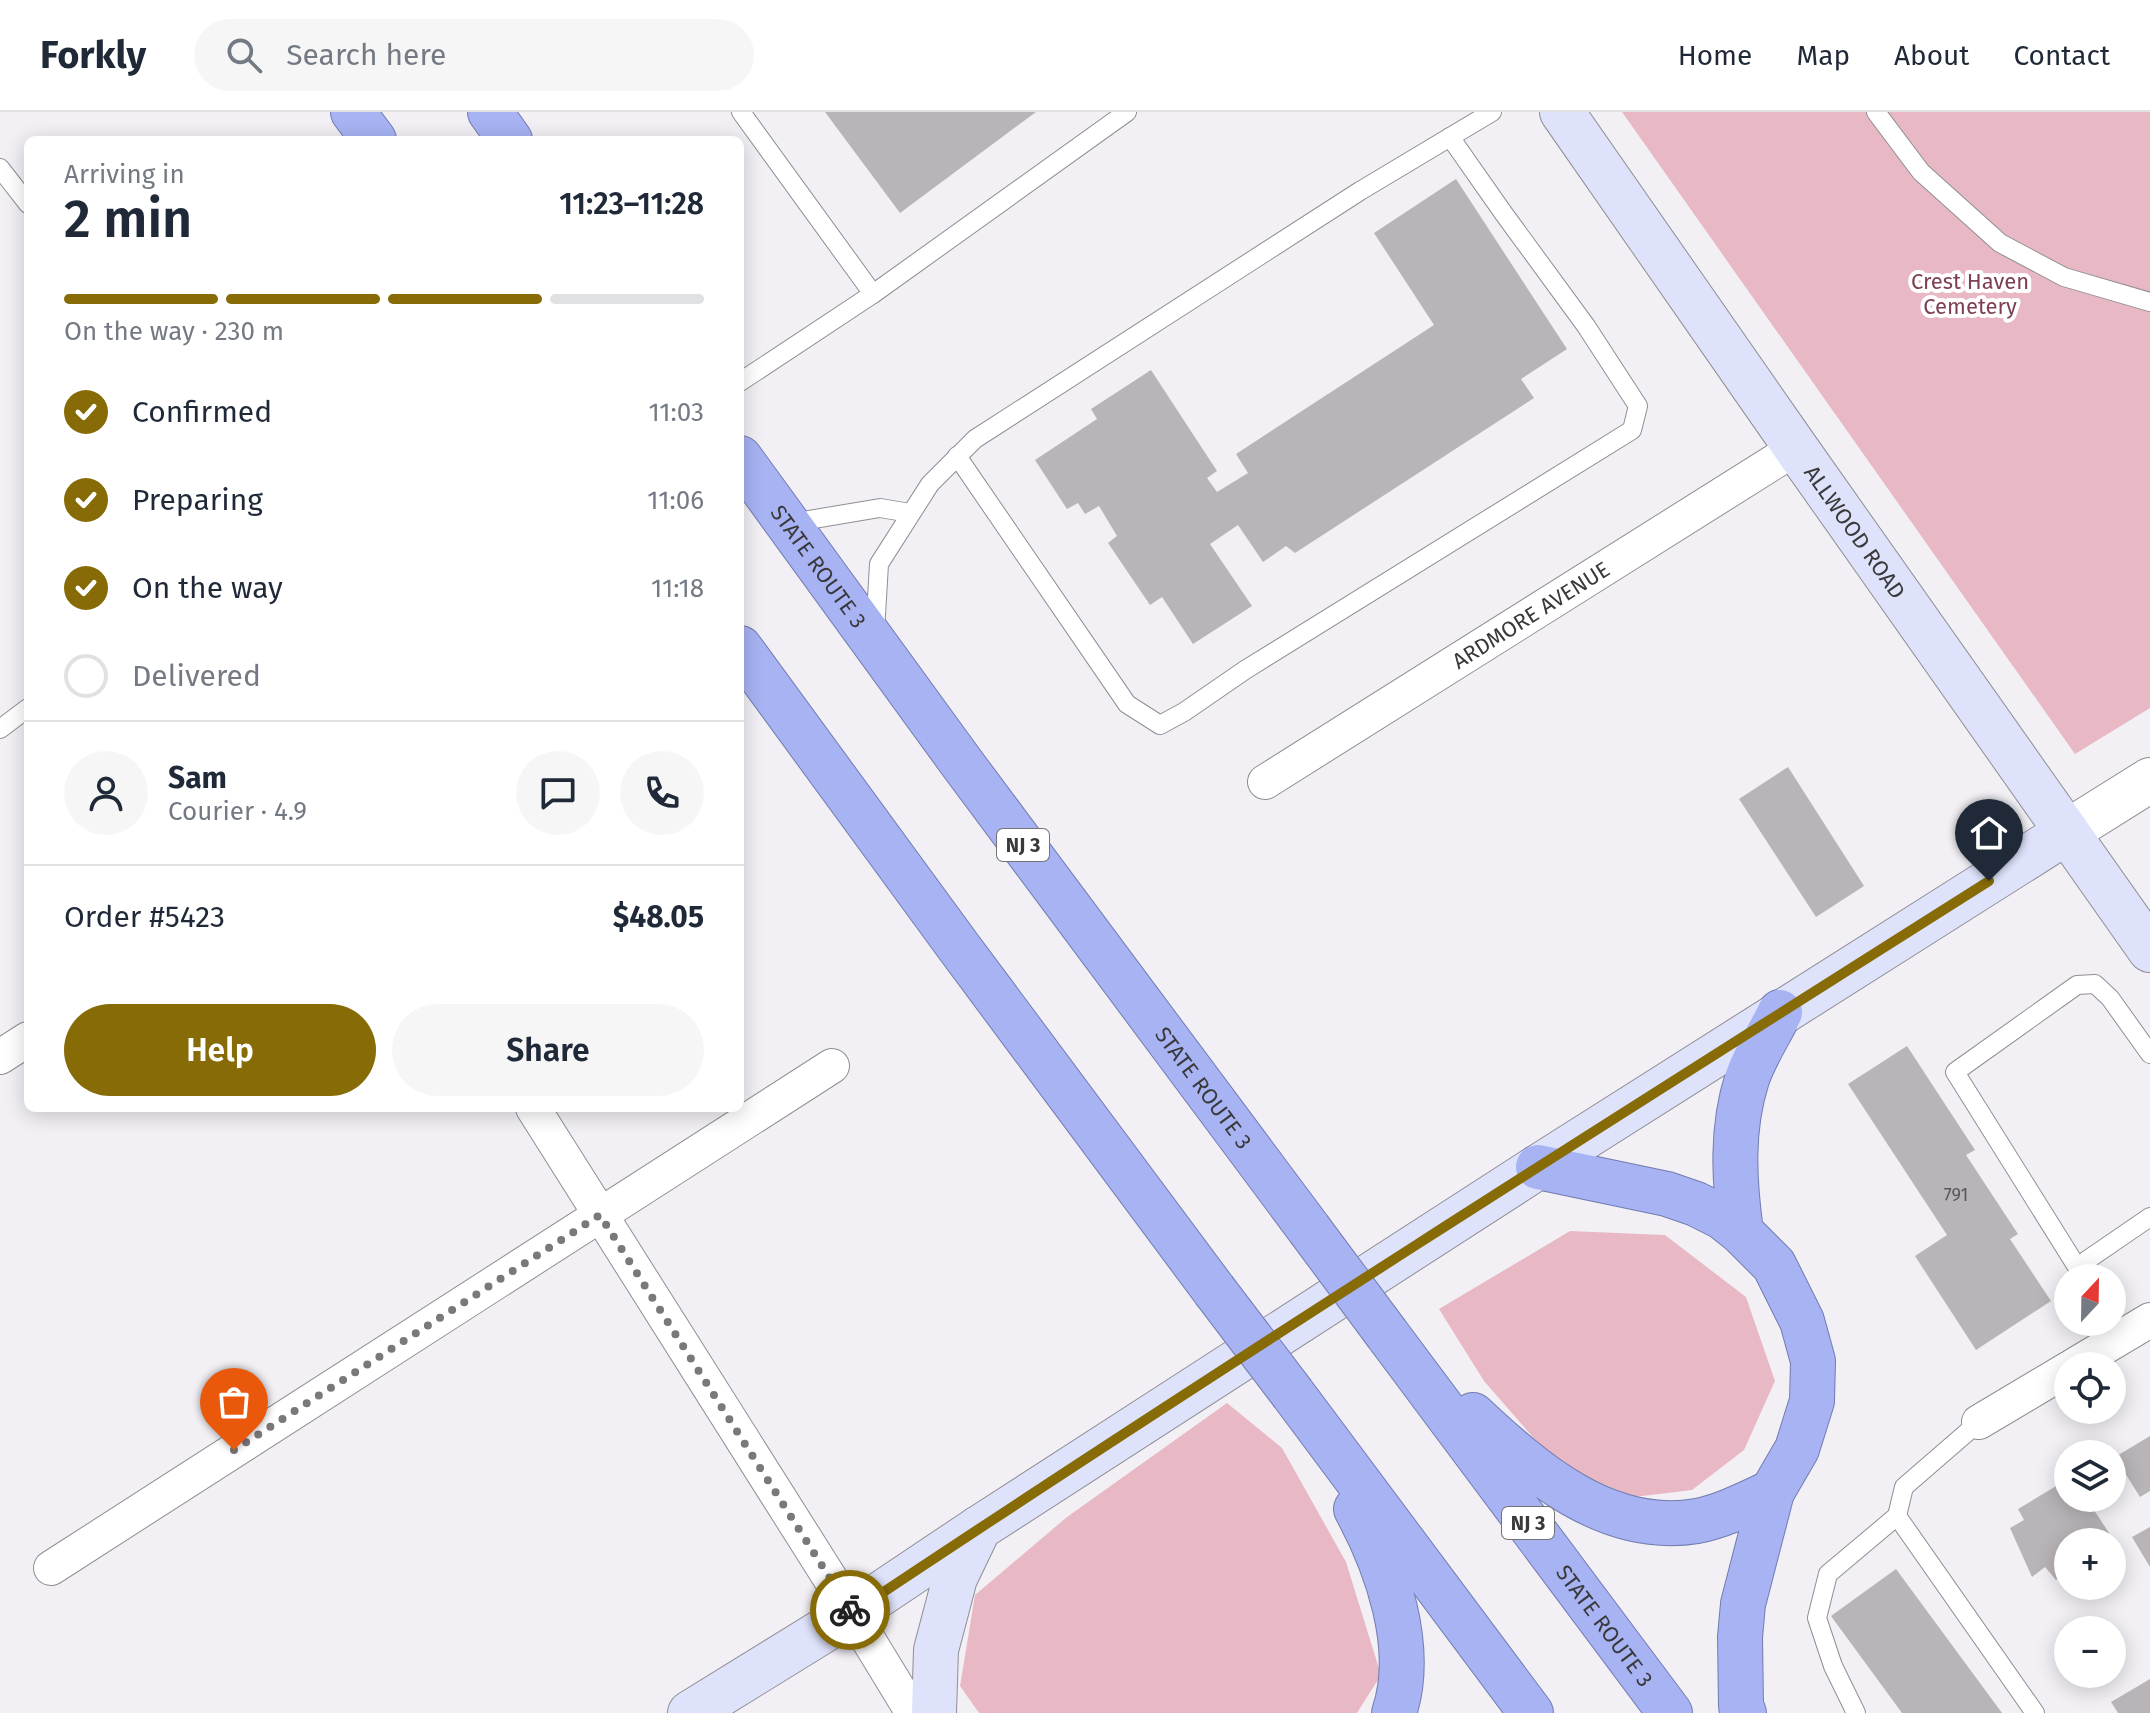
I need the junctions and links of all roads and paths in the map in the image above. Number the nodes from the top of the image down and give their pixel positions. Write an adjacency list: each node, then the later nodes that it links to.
1 (353, 112): 8 (highway)
2 (490, 112): 9 (highway)
3 (741, 112): 13 (lane)
4 (1127, 112): 13 (lane)
5 (1492, 112): 10 (lane)
6 (1562, 112): 16 (main road, ALLWOOD ROAD)
7 (1876, 112): 14 (lane)
8 (371, 136)
9 (507, 136)
10 (1450, 137): 17 (lane); 17 (lane)
11 (0, 168): 12 (lane)
12 (24, 199)
13 (873, 294): 15 (lane)
14 (2150, 302)
15 (744, 379)
16 (1796, 448): 26 (street, ARDMORE AVENUE); 27 (main road, ALLWOOD ROAD)
17 (957, 456): 19 (lane)
18 (744, 464): 20 (highway, STATE ROUTE 3 / NJ 3)
19 (910, 513): 20 (lane); 21 (lane)
20 (787, 524): 21 (highway, STATE ROUTE 3 / NJ 3)
21 (874, 643): 40 (highway, STATE ROUTE 3 / NJ 3, bridge)
22 (744, 653): 43 (highway, bridge)
23 (24, 711): 24 (lane)
24 (0, 729)
25 (2150, 780): 27 (street)
26 (1265, 782)
27 (2067, 832): 28 (main road, ALLWOOD ROAD); 29 (main road)
28 (2150, 950)
29 (1780, 1012): 35 (main road); 38 (highway)
30 (24, 1042): 32 (street)
31 (2150, 1054): 37 (lane)
32 (0, 1057)
33 (832, 1066): 36 (street)
34 (536, 1112): 36 (street)
35 (1538, 1167): 38 (highway); 47 (main road)
36 (600, 1215): 48 (street); 49 (street)
37 (2150, 1217)
38 (1741, 1232): 45 (highway)
39 (2150, 1320): 41 (street)
40 (1387, 1334): 45 (highway); 55 (highway, STATE ROUTE 3 / NJ 3)
41 (2097, 1352)
42 (2054, 1377): 44 (street)
43 (1293, 1394): 53 (highway); 54 (highway)
44 (1979, 1422): 46 (lane)
45 (1772, 1492): 56 (highway)
46 (1897, 1516): 57 (lane); 58 (lane)
47 (979, 1528): 49 (main road); 52 (main road)
48 (51, 1568)
49 (852, 1613): 50 (main road); 51 (street)
50 (690, 1713)
51 (913, 1713)
52 (934, 1713)
53 (1394, 1713)
54 (1531, 1713)
55 (1670, 1713)
56 (1744, 1713)
57 (1856, 1713)
58 (2035, 1713)

